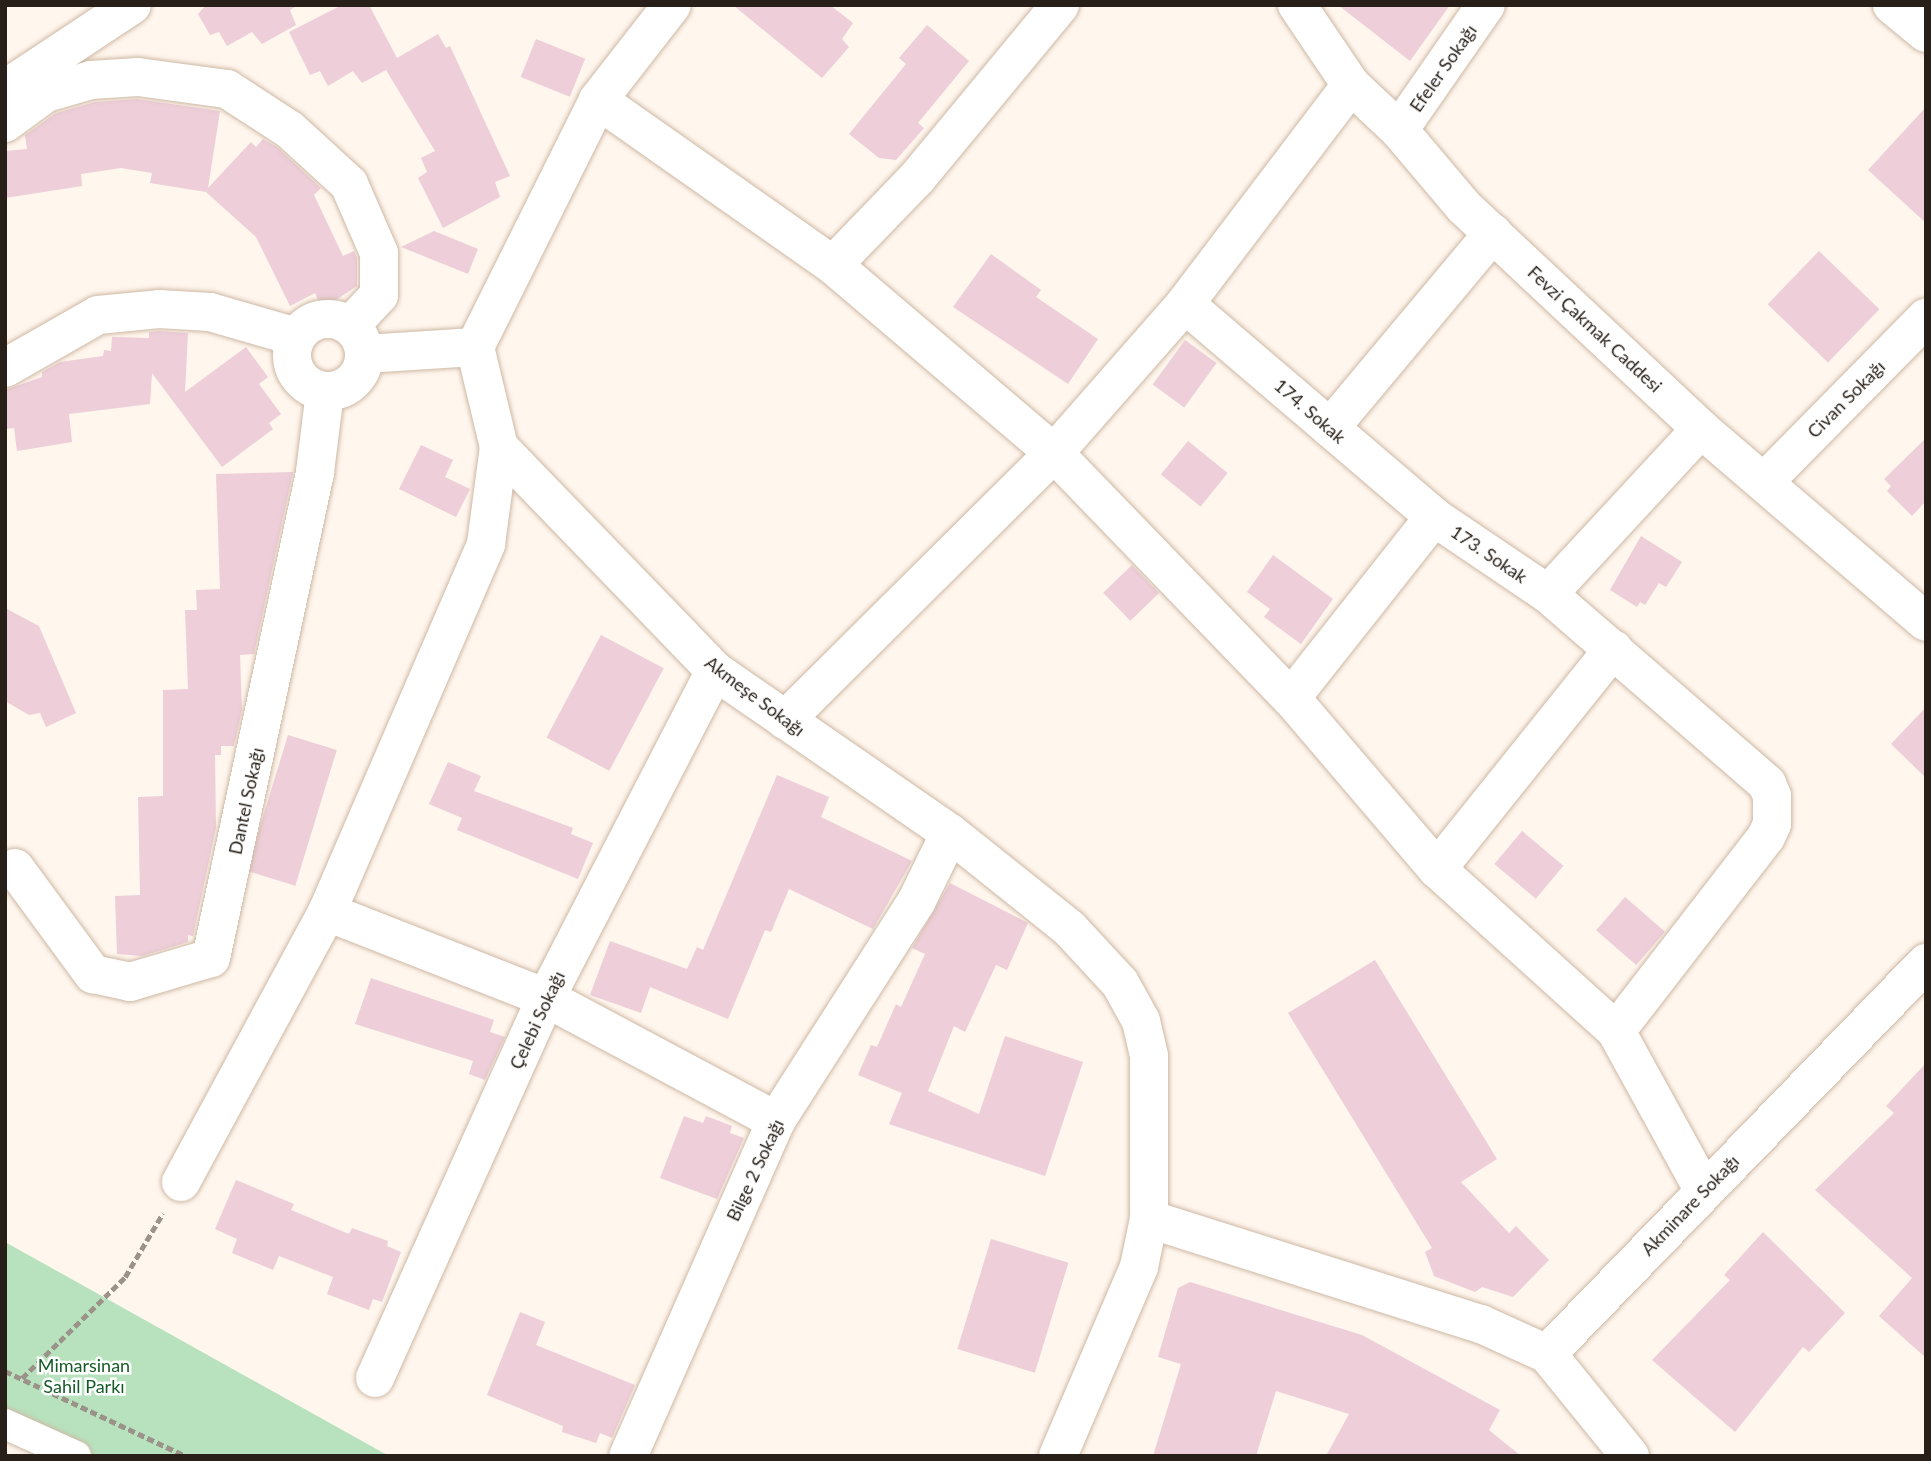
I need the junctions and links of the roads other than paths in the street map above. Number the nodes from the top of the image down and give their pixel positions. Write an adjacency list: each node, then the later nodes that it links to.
1 (132, 5): 9 (street)
2 (672, 5): 10 (street)
3 (1060, 5): 14 (street)
4 (1297, 5): 8 (street, Fevzi Çakmak Caddesi)
5 (1486, 5): 12 (street, Efeler Sokağı)
6 (1892, 5): 7 (street)
7 (1926, 33)
8 (1350, 85): 12 (street, Fevzi Çakmak Caddesi); 15 (street)
9 (5, 89)
10 (598, 100): 14 (street); 19 (street)
11 (5, 123): 18 (street)
12 (1399, 130): 13 (street, Fevzi Çakmak Caddesi)
13 (1493, 233): 22 (street); 23 (street, Fevzi Çakmak Caddesi)
14 (833, 265): 25 (street)
15 (1185, 304): 22 (street, 174. Sokak); 25 (street)
16 (1926, 318): 26 (street, Civan Sokağı)
17 (296, 337): 18 (street); 20 (street); 21 (street)
18 (357, 340): 19 (street); 21 (street)
19 (475, 346): 24 (street)
20 (5, 368)
21 (325, 392): 35 (street, Dantel Sokağı)
22 (1330, 428): 27 (street, 174. Sokak)
23 (1701, 429): 26 (street, Fevzi Çakmak Caddesi); 28 (street)
24 (499, 447): 31 (street, Akmeşe Sokağı); 37 (street)
25 (1054, 453): 32 (street); 33 (street)
26 (1766, 480): 29 (street, Fevzi Çakmak Caddesi)
27 (1434, 517): 28 (street, 173. Sokak); 32 (street, 173. Sokak)
28 (1548, 594): 30 (street, 173. Sokak)
29 (1926, 622)
30 (1613, 649): 36 (street); 40 (street, 173. Sokak)
31 (715, 671): 33 (street, Akmeşe Sokağı); 39 (street, Çelebi Sokağı)
32 (1291, 698): 36 (street)
33 (785, 720): 34 (street, Akmeşe Sokağı)
34 (950, 833): 41 (street, Bilge 2 Sokağı); 44 (street, Akmeşe Sokağı)
35 (15, 867)
36 (1437, 869): 40 (street)
37 (327, 912): 39 (street); 42 (street)
38 (1926, 963): 43 (street, Akminare Sokağı)
39 (546, 998): 41 (street); 46 (street, Çelebi Sokağı)
40 (1616, 1031): 43 (street)
41 (776, 1121): 49 (street, Bilge 2 Sokağı)
42 (181, 1182)
43 (1704, 1191): 45 (street, Akminare Sokağı)
44 (1149, 1219): 45 (street); 50 (street, Akmeşe Sokağı)
45 (1548, 1354): 51 (street)
46 (375, 1378)
47 (5, 1424): 48 (street)
48 (76, 1456)
49 (628, 1456)
50 (1058, 1456)
51 (1630, 1456)

